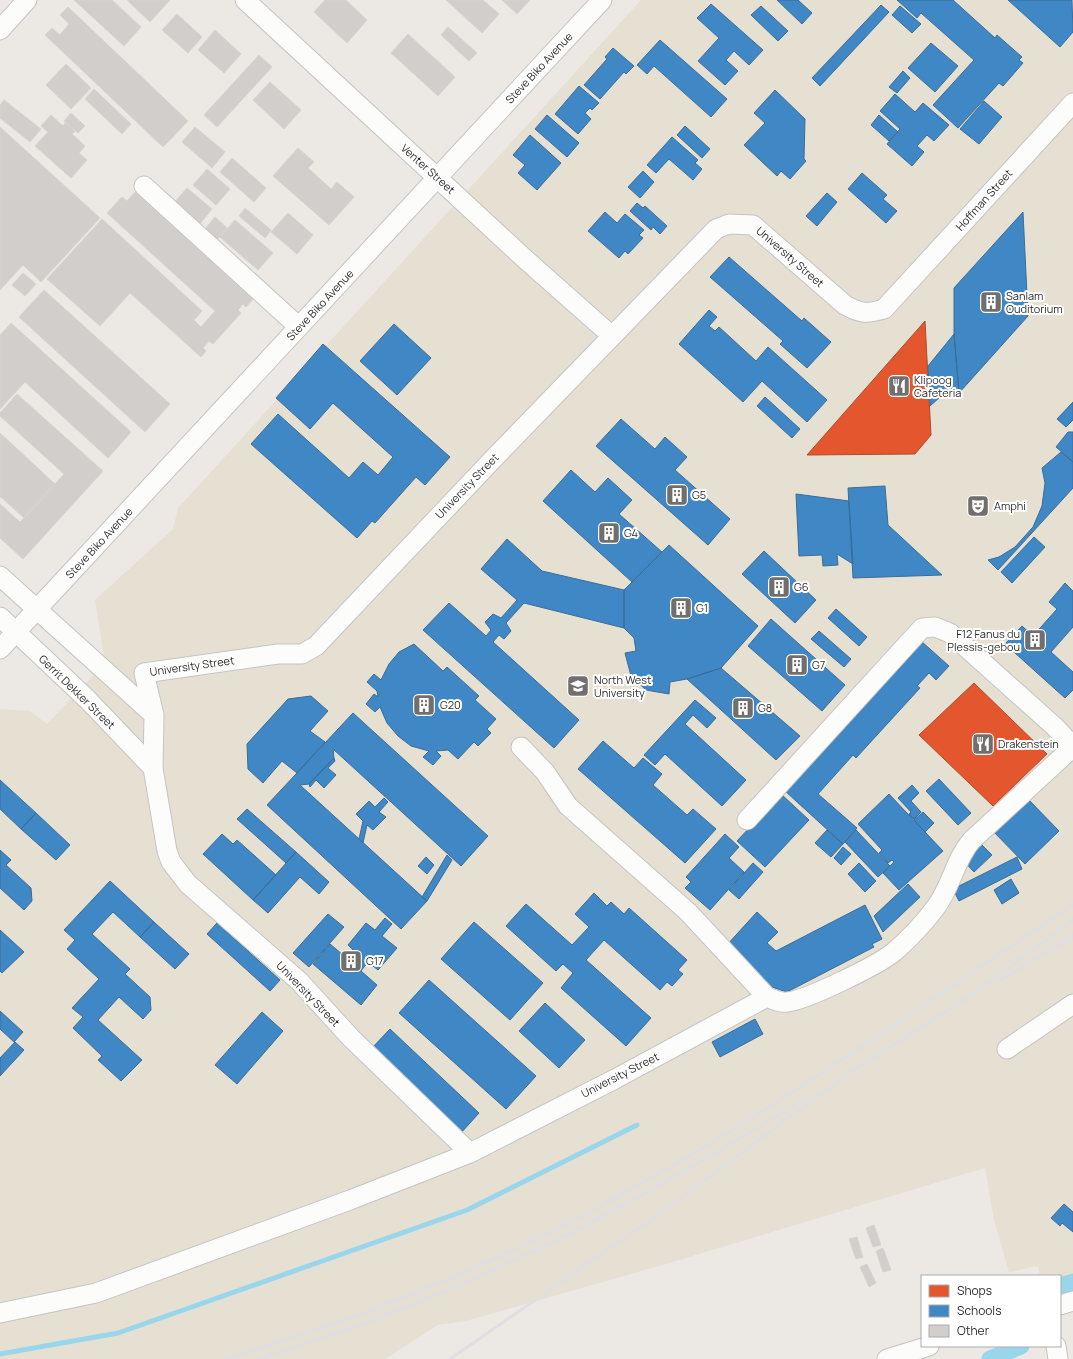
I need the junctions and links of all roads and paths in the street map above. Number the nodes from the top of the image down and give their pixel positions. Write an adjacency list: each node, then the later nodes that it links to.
1 (27, 0): 4 (street)
2 (244, 0): 6 (street, Venter Street)
3 (602, 0): 6 (street, Steve Biko Avenue)
4 (0, 30)
5 (1073, 103): 8 (street, Hoffman Street)
6 (438, 178): 9 (street, Steve Biko Avenue); 10 (street, Venter Street)
7 (144, 186): 9 (street)
8 (895, 298): 10 (street, University Street)
9 (299, 327): 12 (street, Steve Biko Avenue)
10 (612, 336): 16 (street, University Street)
11 (0, 576): 12 (street)
12 (37, 610): 14 (street, Steve Biko Avenue); 16 (street)
13 (0, 617): 14 (street, Gerrit Dekker Street)
14 (16, 634): 15 (street, Steve Biko Avenue); 19 (street, Gerrit Dekker Street)
15 (0, 649)
16 (154, 715): 19 (street, University Street)
17 (1073, 746): 20 (street); 21 (street)
18 (521, 747): 21 (street)
19 (154, 768): 24 (street, University Street)
20 (747, 820)
21 (767, 997): 24 (street, University Street)
22 (1073, 1004): 23 (street)
23 (1007, 1050)
24 (470, 1153): 27 (street)
25 (1073, 1301): 26 (street)
26 (1061, 1305)
27 (0, 1313)
28 (926, 1347): 30 (street)
29 (1056, 1347): 31 (street)
30 (887, 1359)
31 (1058, 1359)

